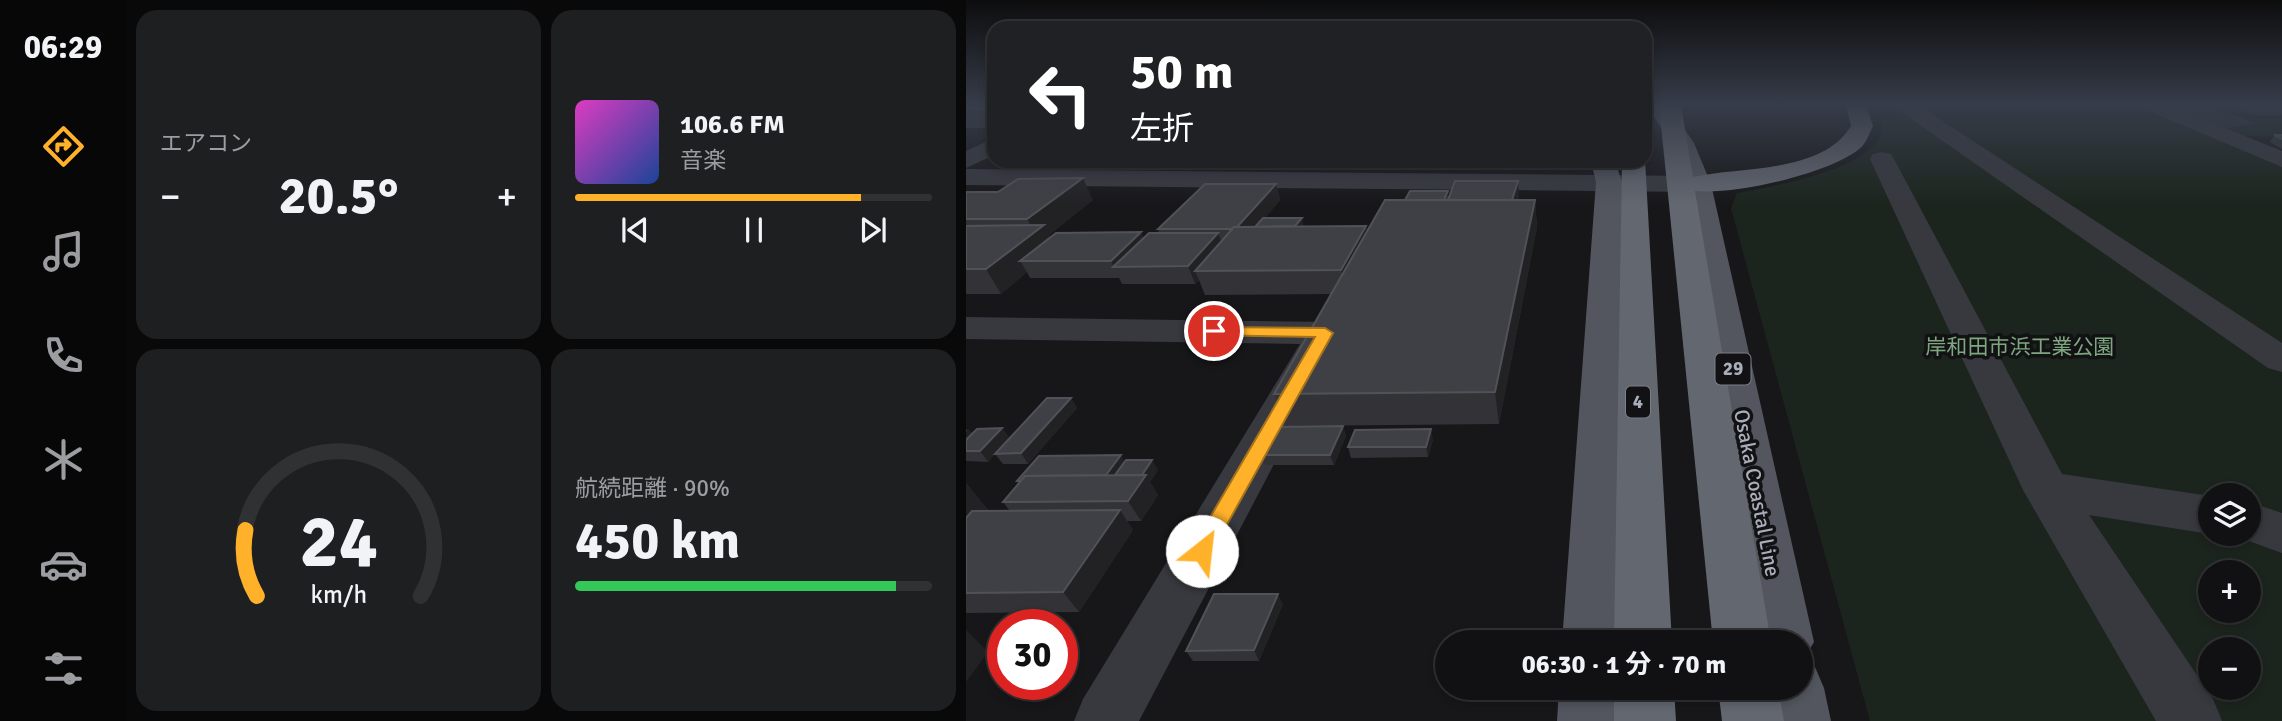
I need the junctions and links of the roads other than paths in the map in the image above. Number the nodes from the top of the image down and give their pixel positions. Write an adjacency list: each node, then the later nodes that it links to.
1 (1675, 139): 23 (highway)
2 (1680, 139): 13 (main road, Osaka Coastal Line / 29)
3 (1816, 139): 13 (highway)
4 (1857, 139): 13 (highway)
5 (1954, 139): 16 (street)
6 (2232, 139): 8 (street)
7 (1882, 159): 17 (street)
8 (2282, 160)
9 (1500, 168): 14 (street)
10 (1619, 168): 21 (main road)
11 (1619, 168): 22 (highway, 4)
12 (1636, 168): 13 (street)
13 (1695, 175): 24 (main road, Osaka Coastal Line / 29)
14 (966, 177)
15 (966, 328): 29 (street)
16 (2282, 360)
17 (2047, 490): 18 (street); 34 (street)
18 (2198, 513)
19 (2261, 525): 20 (street)
20 (2282, 533)
21 (1592, 630)
22 (1642, 630)
23 (1740, 630)
24 (1783, 630)
25 (1589, 700): 30 (main road)
26 (1644, 700): 31 (highway)
27 (1750, 700): 32 (highway)
28 (1796, 700): 33 (main road)
29 (1105, 721)
30 (1588, 721)
31 (1645, 721)
32 (1753, 721)
33 (1800, 721)
34 (2191, 721)

